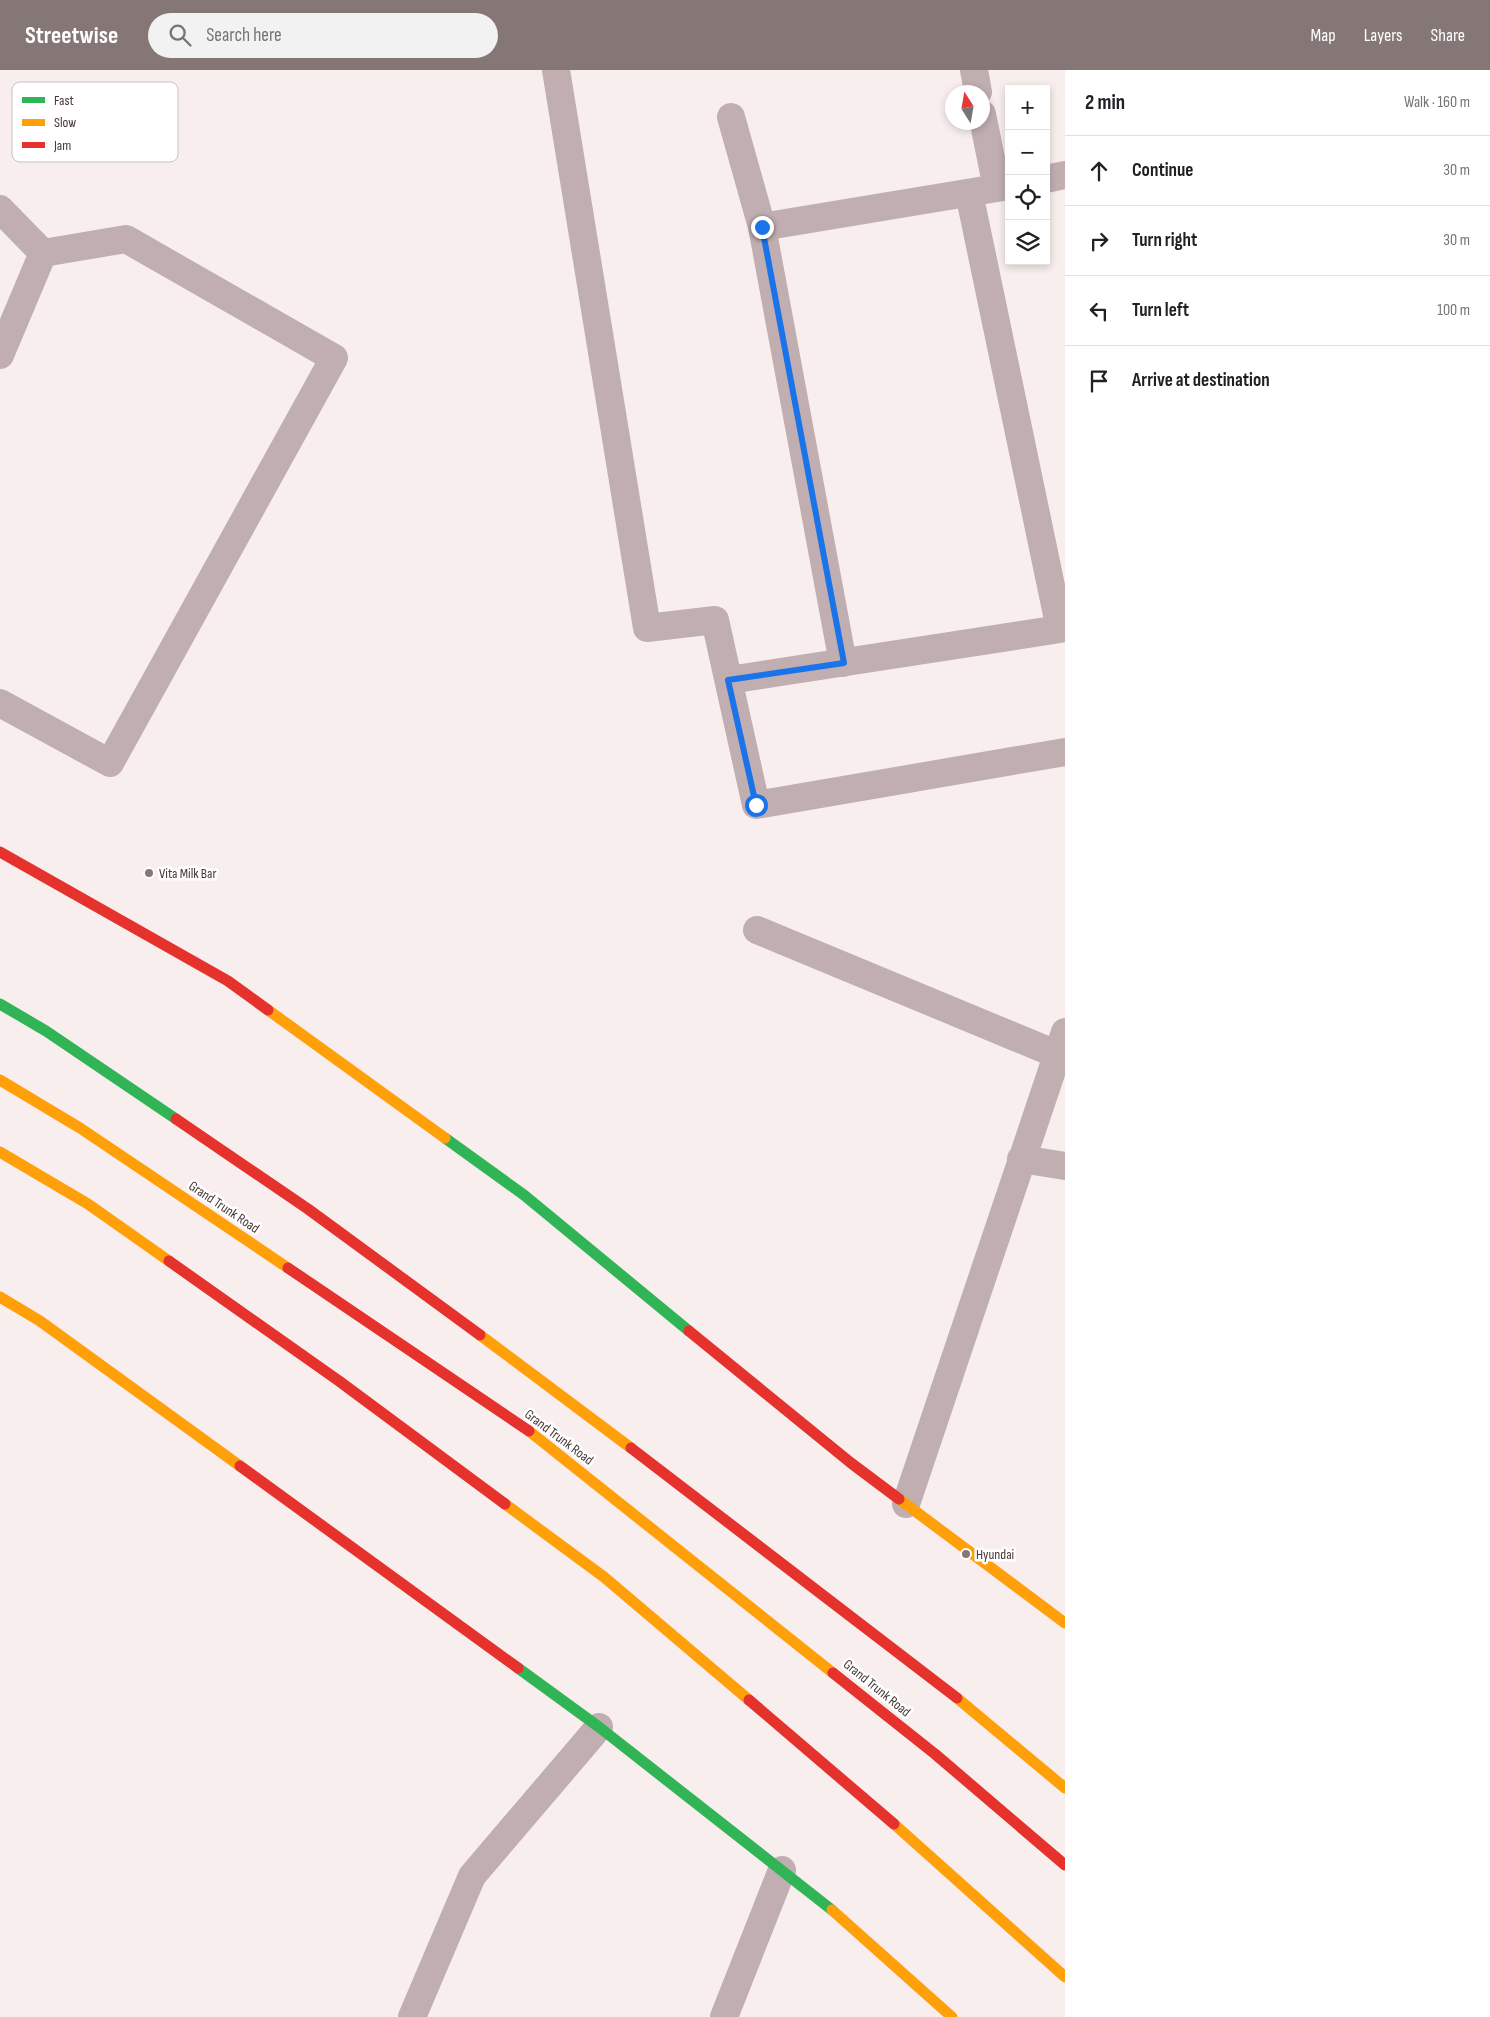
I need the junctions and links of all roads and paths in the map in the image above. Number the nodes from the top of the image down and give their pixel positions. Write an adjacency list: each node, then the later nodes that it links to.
1 (556, 70): 15 (street)
2 (974, 70): 3 (street)
3 (977, 85)
4 (731, 117): 11 (street)
5 (987, 130): 8 (street)
6 (1065, 175): 7 (street)
7 (1050, 178)
8 (1003, 187): 9 (street)
9 (970, 193): 11 (street); 14 (street)
10 (0, 209): 12 (street)
11 (762, 227): 14 (street)
12 (43, 253): 13 (street); 16 (street)
13 (0, 355)
14 (844, 663): 15 (street)
15 (728, 680): 17 (street)
16 (0, 703)
17 (1065, 752)
18 (0, 852): 27 (main road)
19 (757, 930): 21 (street)
20 (0, 1004): 30 (main road)
21 (1061, 1043): 24 (street)
22 (0, 1080): 31 (main road, Grand Trunk Road)
23 (0, 1152): 33 (main road)
24 (1021, 1158): 25 (street); 27 (street)
25 (1065, 1166)
26 (0, 1297): 29 (main road)
27 (906, 1504): 28 (main road)
28 (1065, 1623)
29 (599, 1726): 32 (main road); 34 (street)
30 (1065, 1788)
31 (1065, 1865)
32 (782, 1870): 35 (street); 36 (main road)
33 (1065, 1977)
34 (412, 2017)
35 (724, 2017)
36 (952, 2017)

